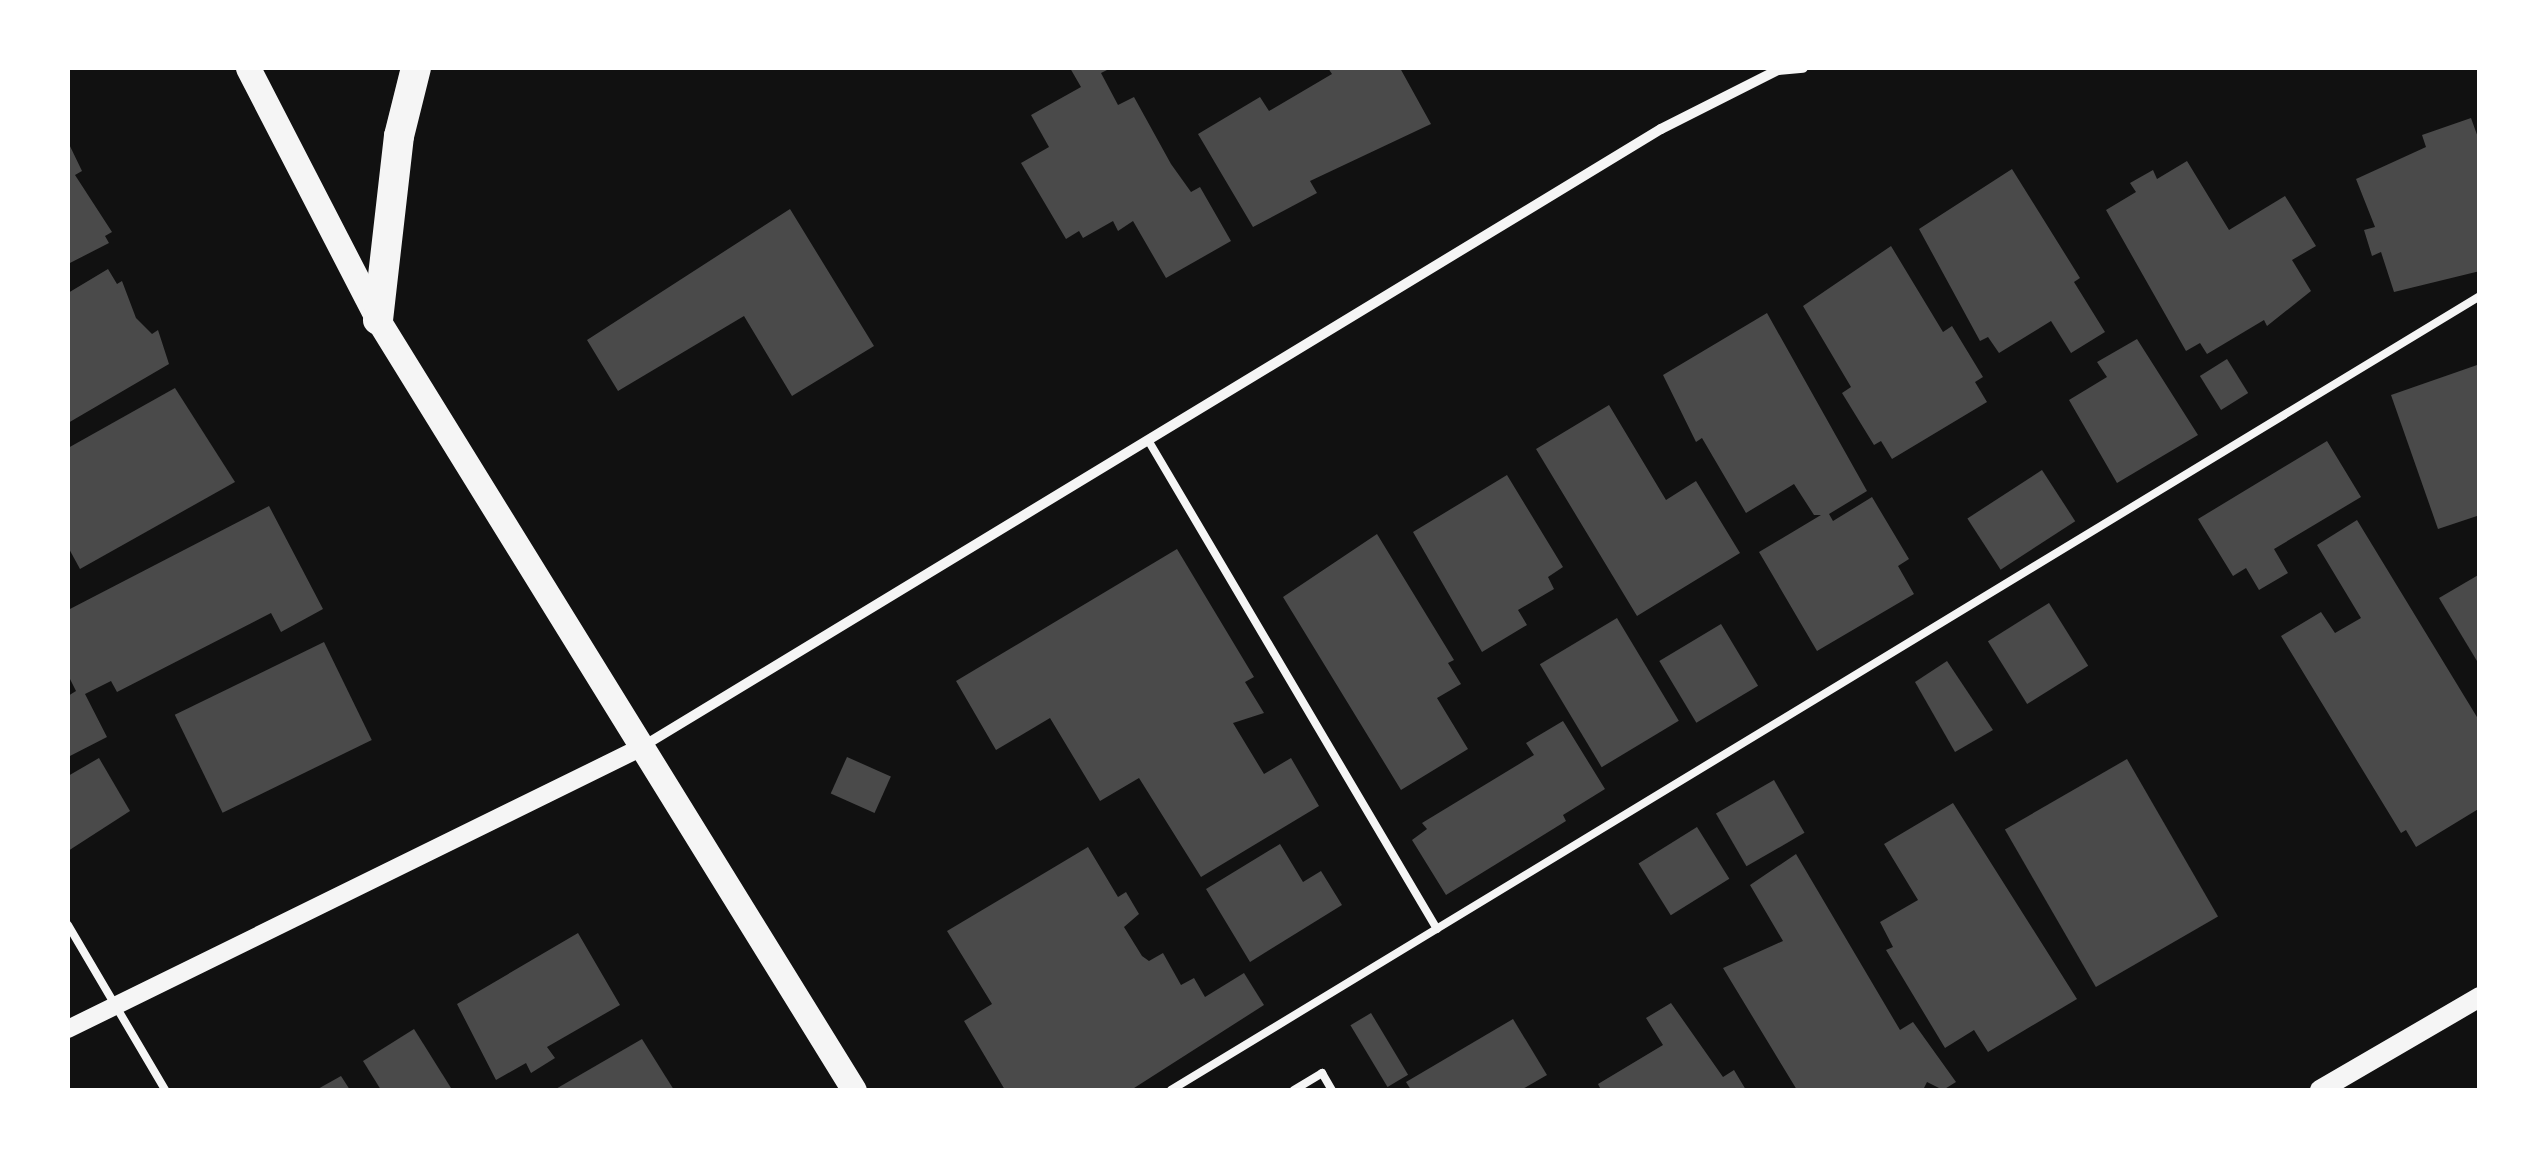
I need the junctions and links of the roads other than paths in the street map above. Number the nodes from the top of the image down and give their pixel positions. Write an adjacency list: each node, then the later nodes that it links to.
1 (248, 68): 5 (main road)
2 (416, 68): 5 (highway)
3 (1804, 68): 6 (street)
4 (2480, 296): 9 (lane)
5 (378, 320): 7 (main road)
6 (1148, 440): 7 (street); 9 (lane)
7 (640, 748): 11 (street); 14 (main road)
8 (68, 926): 11 (lane)
9 (1436, 930): 15 (lane)
10 (2480, 997): 18 (main road)
11 (116, 1005): 12 (street); 13 (lane)
12 (68, 1028)
13 (165, 1090)
14 (854, 1090)
15 (1171, 1090)
16 (1294, 1090): 17 (lane)
17 (1332, 1090)
18 (2320, 1090)

